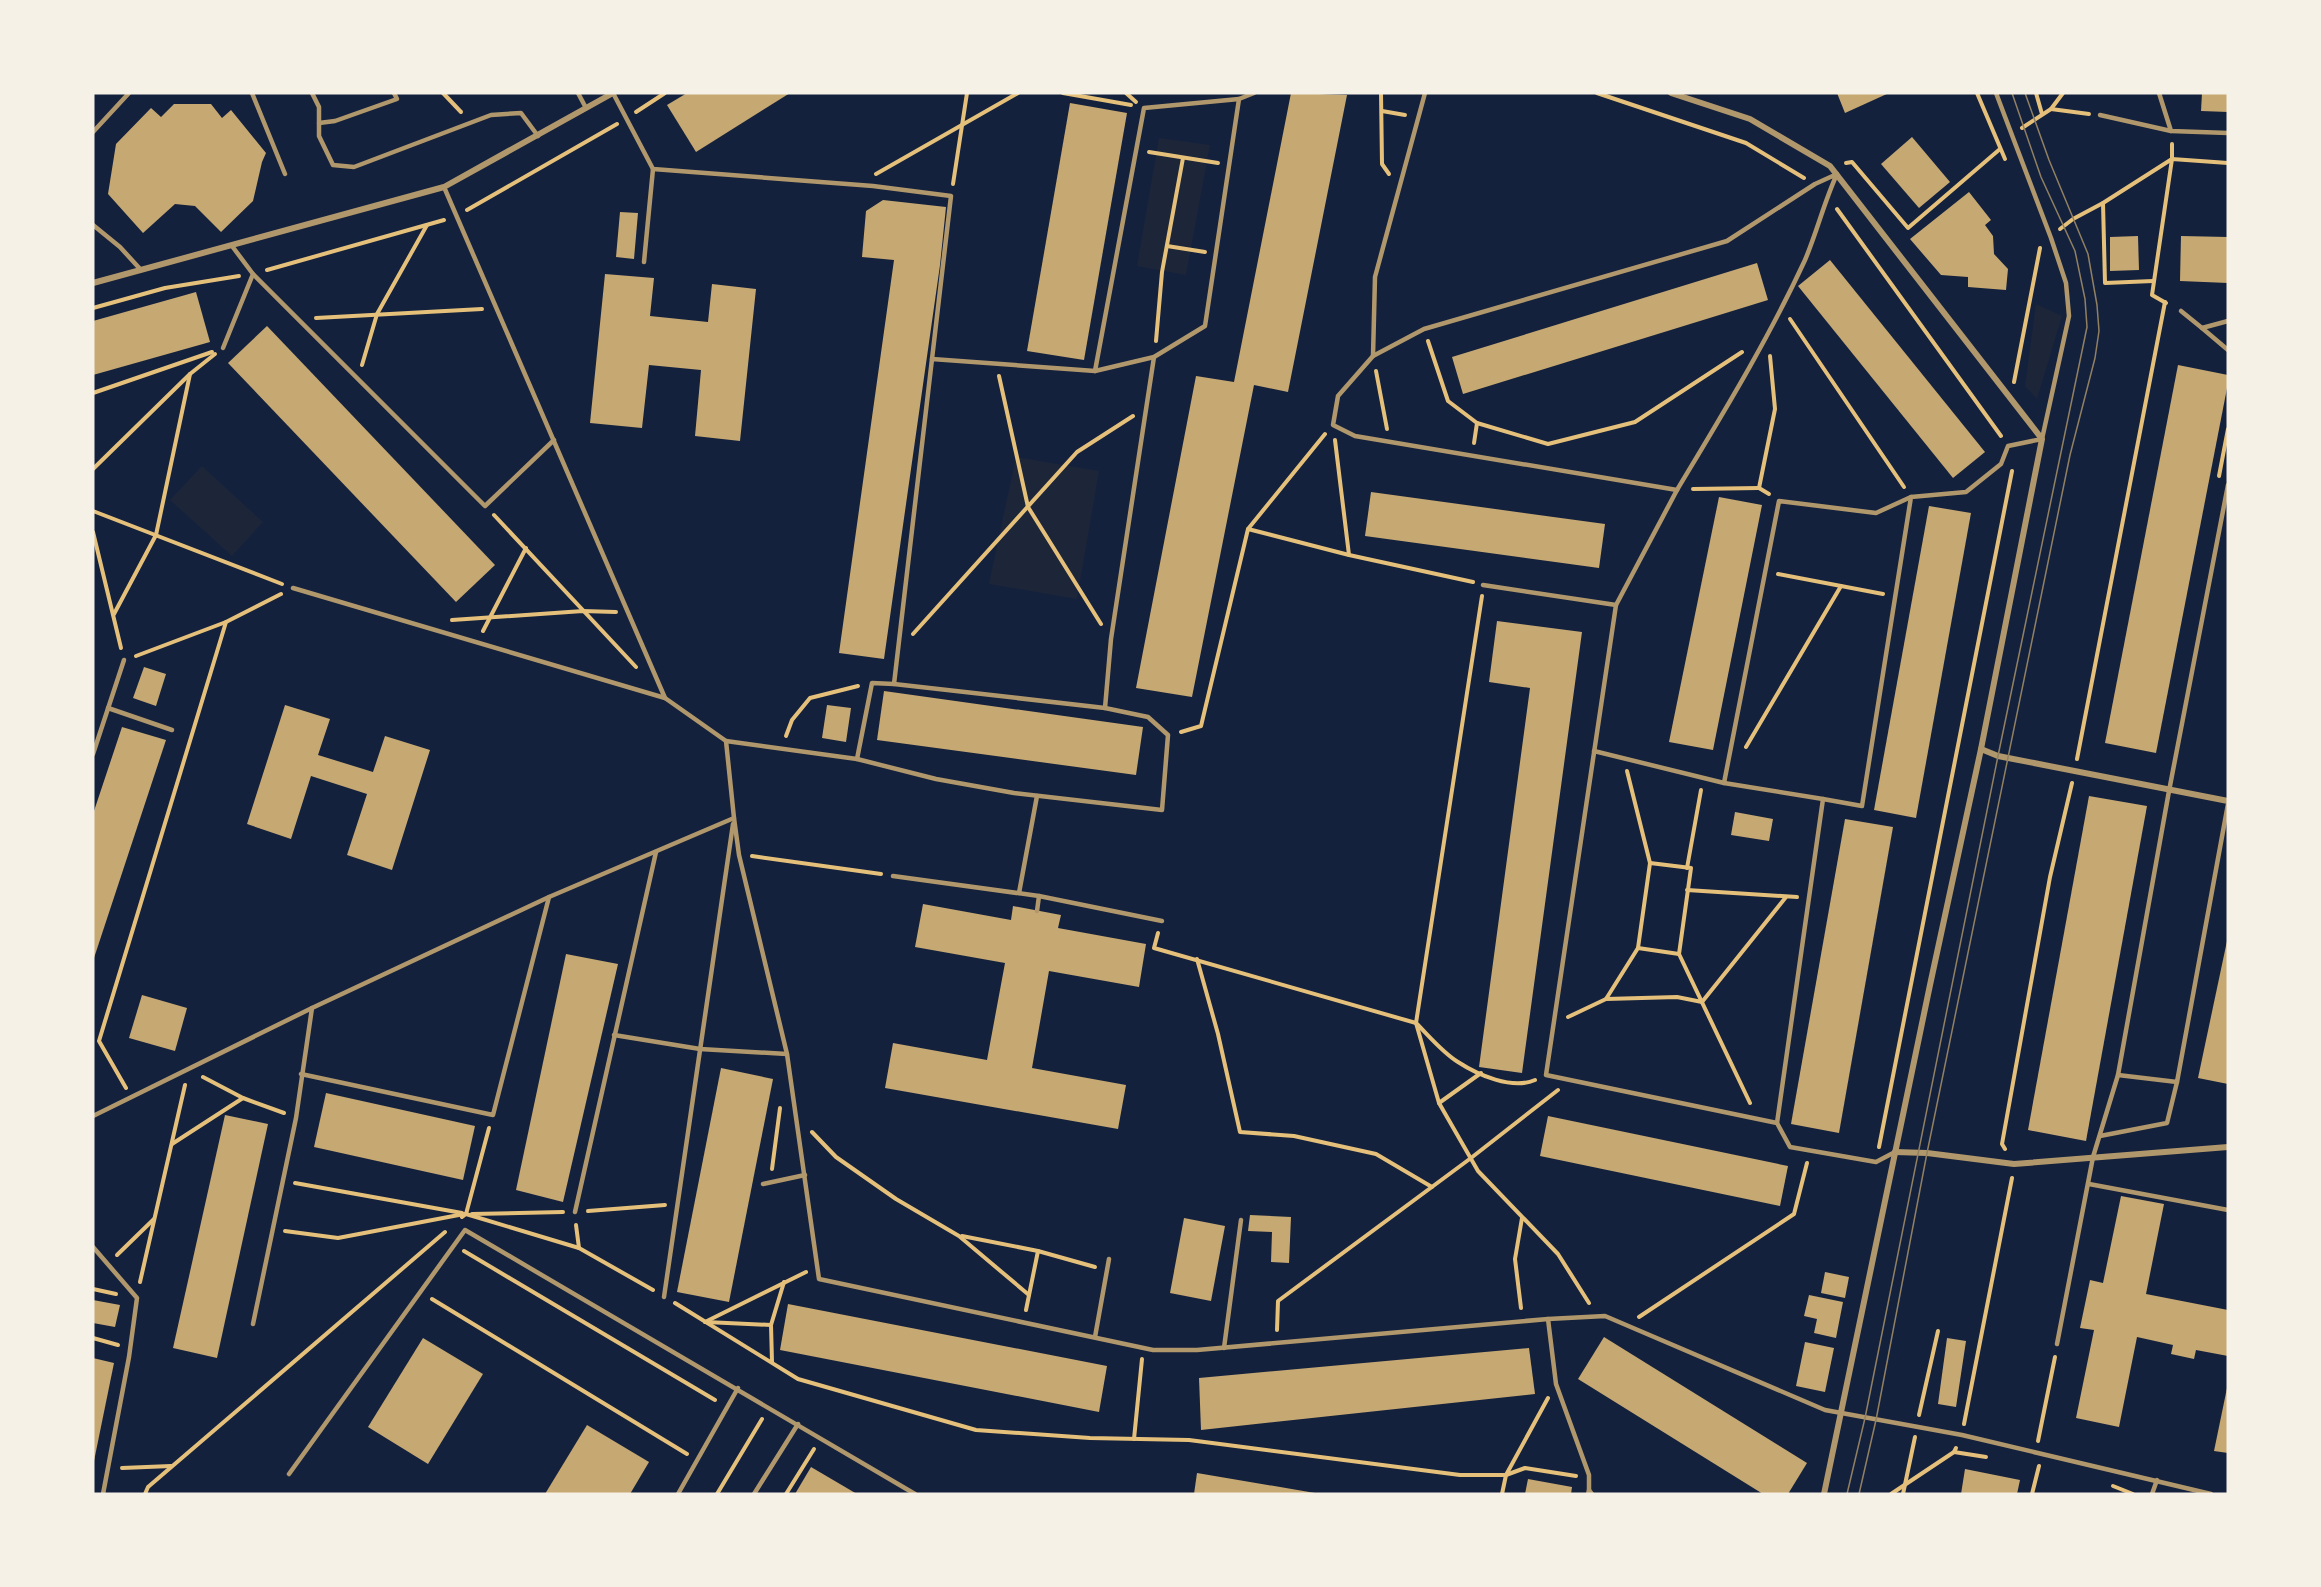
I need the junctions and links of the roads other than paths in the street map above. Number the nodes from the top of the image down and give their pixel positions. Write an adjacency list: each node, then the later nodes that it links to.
1 (129, 93): 17 (lane)
2 (252, 93): 21 (lane)
3 (312, 93): 15 (lane)
4 (394, 93): 15 (lane)
5 (578, 93): 13 (lane)
6 (613, 93): 13 (street); 20 (lane)
7 (1254, 93): 12 (lane)
8 (1425, 93): 35 (lane)
9 (1671, 93): 22 (street)
10 (1996, 93): 39 (lane)
11 (2159, 93): 16 (lane)
12 (1239, 99): 36 (lane); 38 (lane)
13 (586, 108): 19 (street)
14 (2100, 115): 16 (lane)
15 (319, 123): 19 (lane)
16 (2171, 131): 18 (lane)
17 (93, 132)
18 (2228, 133)
19 (538, 136): 23 (street)
20 (653, 169): 26 (lane); 37 (lane)
21 (285, 174)
22 (1837, 174): 35 (lane); 39 (street); 42 (lane)
23 (444, 187): 25 (street); 40 (lane)
24 (93, 225): 27 (lane)
25 (232, 246): 27 (street); 28 (lane)
26 (644, 262)
27 (141, 270): 29 (street)
28 (253, 274): 33 (lane); 40 (lane)
29 (93, 283)
30 (2181, 311): 32 (lane)
31 (2228, 321): 32 (lane)
32 (2202, 328): 34 (lane)
33 (223, 348)
34 (2228, 350)
35 (1373, 356): 42 (lane)
36 (1154, 357): 38 (lane); 51 (lane)
37 (932, 358): 38 (lane); 48 (lane)
38 (1095, 371)
39 (2042, 439): 43 (lane); 54 (street)
40 (554, 440): 49 (lane)
41 (2228, 485): 59 (lane)
42 (1677, 490): 46 (lane)
43 (1911, 497): 58 (lane); 61 (lane)
44 (1484, 585): 46 (lane)
45 (292, 588): 49 (lane)
46 (1616, 604): 55 (lane)
47 (124, 660): 50 (lane)
48 (894, 684): 51 (lane); 57 (lane)
49 (665, 698): 53 (lane)
50 (108, 708): 52 (lane); 56 (lane)
51 (1104, 708): 60 (lane)
52 (171, 730)
53 (726, 741): 57 (lane); 63 (lane)
54 (1981, 749): 59 (street); 82 (street)
55 (1594, 751): 58 (lane); 79 (lane)
56 (93, 754)
57 (857, 759): 60 (lane)
58 (1724, 783): 61 (lane)
59 (2169, 791): 62 (street); 76 (lane)
60 (1037, 796): 66 (lane)
61 (1823, 799): 79 (lane)
62 (2228, 803): 77 (lane)
63 (734, 818): 64 (lane); 73 (lane); 74 (lane)
64 (656, 852): 68 (lane); 72 (lane)
65 (893, 876): 66 (lane)
66 (1019, 893): 67 (lane)
67 (1039, 896): 69 (lane); 70 (lane)
68 (549, 897): 71 (lane); 75 (lane)
69 (1037, 911)
70 (1162, 921)
71 (312, 1008): 75 (lane); 78 (lane)
72 (614, 1035): 73 (lane); 88 (lane)
73 (700, 1049): 74 (lane); 92 (lane)
74 (787, 1054): 84 (lane)
75 (301, 1074): 94 (lane)
76 (2118, 1075): 77 (lane); 80 (lane)
77 (2177, 1082): 80 (lane)
78 (93, 1116)
79 (1777, 1123): 82 (lane)
80 (2100, 1136): 83 (lane)
81 (2228, 1147): 83 (street)
82 (1895, 1152): 83 (street); 99 (street)
83 (2093, 1157): 86 (lane)
84 (805, 1175): 85 (lane); 95 (lane)
85 (763, 1184)
86 (2089, 1184): 87 (lane); 96 (lane)
87 (2228, 1210)
88 (575, 1212)
89 (1241, 1220): 97 (lane)
90 (93, 1247): 104 (lane)
91 (1109, 1259): 95 (lane)
92 (664, 1297)
93 (1548, 1319): 97 (lane); 99 (lane); 103 (lane)
94 (253, 1324)
95 (1095, 1338): 97 (lane)
96 (2057, 1344)
97 (1224, 1348)
98 (738, 1388): 100 (lane); 101 (lane); 105 (lane)
99 (1839, 1413): 102 (lane); 108 (street)
100 (798, 1424): 106 (lane); 107 (lane)
101 (290, 1473)
102 (2157, 1480): 109 (lane); 110 (lane)
103 (1590, 1493)
104 (103, 1494)
105 (678, 1494)
106 (754, 1494)
107 (915, 1494)
108 (1824, 1494)
109 (2152, 1494)
110 (2211, 1494)

